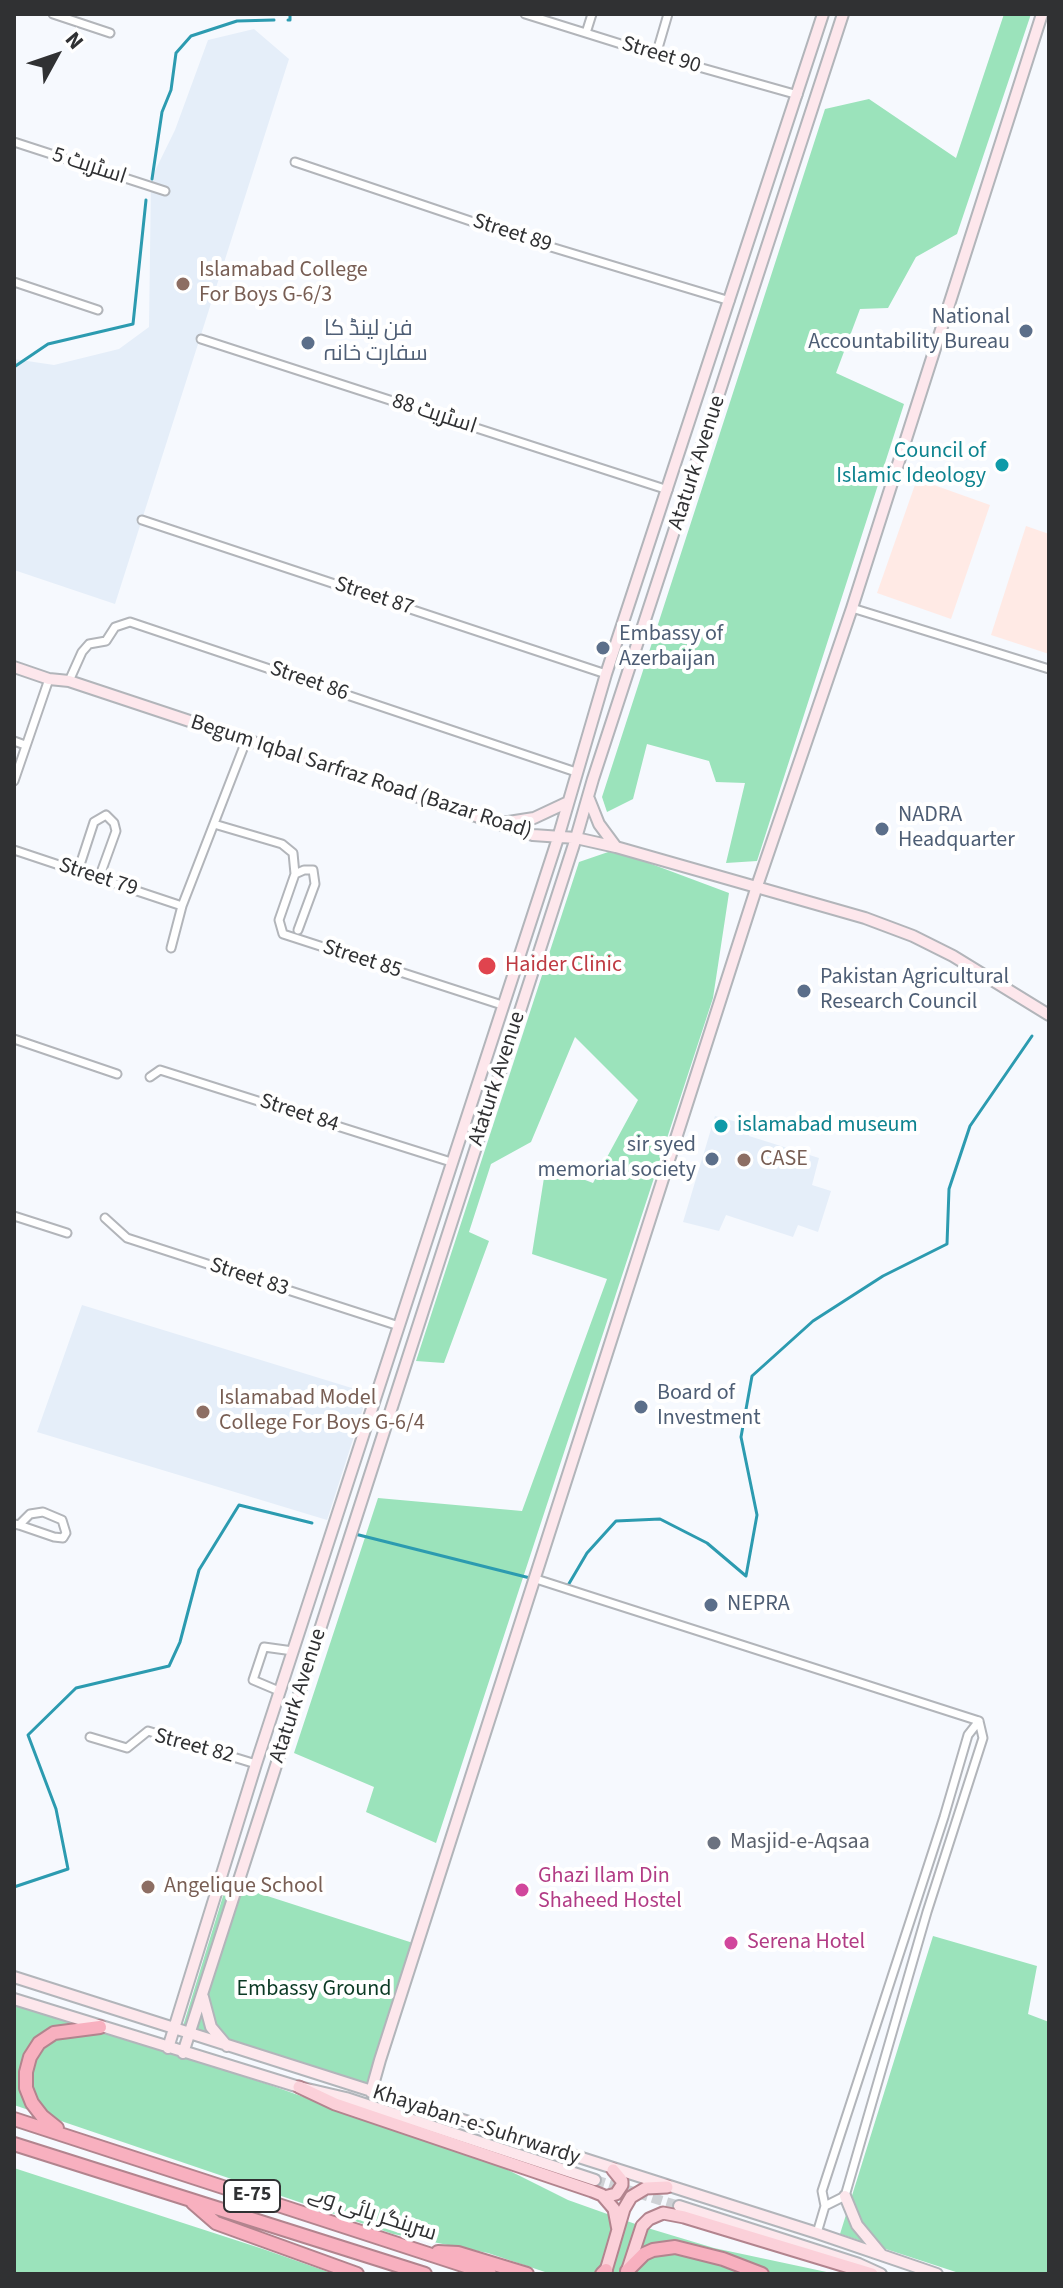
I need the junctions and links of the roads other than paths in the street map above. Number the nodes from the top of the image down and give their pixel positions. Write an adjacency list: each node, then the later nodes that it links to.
1 (53, 14): 8 (street)
2 (525, 14): 10 (street, Street 90)
3 (592, 14): 10 (street)
4 (668, 14): 11 (street)
5 (823, 14): 12 (street, Ataturk Avenue)
6 (843, 14): 21 (street, Ataturk Avenue)
7 (1042, 14): 24 (street)
8 (67, 16): 9 (street)
9 (110, 33)
10 (586, 33): 11 (street, Street 90)
11 (656, 55): 12 (street, Street 90)
12 (798, 95): 17 (street, Ataturk Avenue)
13 (14, 142): 15 (street, اسٹریٹ 5)
14 (295, 162): 17 (street, Street 89)
15 (165, 191)
16 (14, 282): 18 (street)
17 (730, 301): 20 (street, Ataturk Avenue)
18 (98, 310)
19 (201, 339): 22 (street, اسٹریٹ 88)
20 (717, 340): 21 (street); 22 (street, Ataturk Avenue)
21 (735, 346): 35 (street, Ataturk Avenue)
22 (668, 490): 27 (street, Ataturk Avenue)
23 (142, 520): 27 (street, Street 87)
24 (852, 608): 26 (street); 46 (street)
25 (14, 667): 28 (street, Begum Iqbal Sarfraz Road (Bazar Road))
26 (1049, 669)
27 (606, 674): 33 (street, Ataturk Avenue)
28 (49, 679): 29 (street, Begum Iqbal Sarfraz Road (Bazar Road)); 32 (street)
29 (69, 681): 31 (street, Begum Iqbal Sarfraz Road (Bazar Road)); 33 (street, Street 86)
30 (14, 741): 32 (street)
31 (246, 741): 37 (street, Begum Iqbal Sarfraz Road (Bazar Road)); 38 (street)
32 (25, 745): 34 (street)
33 (576, 772): 36 (street, Ataturk Avenue)
34 (14, 781)
35 (588, 797): 40 (street, Ataturk Avenue); 41 (street)
36 (566, 803): 37 (street); 39 (street, Ataturk Avenue)
37 (496, 823): 39 (street, Begum Iqbal Sarfraz Road (Bazar Road))
38 (214, 824): 44 (street); 47 (street)
39 (558, 838): 40 (street, Begum Iqbal Sarfraz Road (Bazar Road)); 50 (street, Ataturk Avenue)
40 (576, 838): 41 (street, Begum Iqbal Sarfraz Road (Bazar Road)); 61 (street, Ataturk Avenue)
41 (616, 847): 46 (street, Begum Iqbal Sarfraz Road (Bazar Road))
42 (14, 850): 43 (street, Street 79)
43 (78, 871): 45 (street, Street 79); 45 (street)
44 (295, 874): 48 (street); 50 (street, Street 85)
45 (99, 878): 47 (street, Street 79)
46 (757, 886): 51 (street, Begum Iqbal Sarfraz Road (Bazar Road)); 63 (street)
47 (182, 906): 49 (street)
48 (298, 930)
49 (171, 948)
50 (502, 1005): 55 (street, Ataturk Avenue)
51 (1049, 1015)
52 (14, 1039): 53 (street)
53 (117, 1074)
54 (150, 1077): 55 (street, Street 84)
55 (451, 1162): 59 (street, Ataturk Avenue)
56 (14, 1216): 58 (street)
57 (105, 1218): 59 (street, Street 83)
58 (67, 1233)
59 (399, 1326): 60 (street, Ataturk Avenue)
60 (386, 1365): 61 (street); 64 (street, Ataturk Avenue)
61 (404, 1369): 74 (street, Ataturk Avenue)
62 (16, 1524): 62 (street)
63 (536, 1579): 66 (street); 83 (street)
64 (293, 1651): 65 (street, Ataturk Avenue); 65 (street)
65 (279, 1691): 68 (street, Ataturk Avenue)
66 (979, 1721): 69 (street); 70 (street)
67 (90, 1737): 68 (street, Street 82)
68 (256, 1764): 77 (street, Ataturk Avenue)
69 (913, 1908): 70 (street); 71 (street)
70 (927, 1912): 72 (street)
71 (907, 1928): 72 (street); 93 (street)
72 (923, 1933): 90 (street)
73 (14, 1977): 77 (street, Khayaban-e-Suhrwardy)
74 (203, 1991): 78 (street, Ataturk Avenue); 79 (street)
75 (14, 1999): 76 (street)
76 (100, 2027): 80 (street); 85 (highway)
77 (174, 2029): 78 (street, Khayaban-e-Suhrwardy); 80 (street, Ataturk Avenue)
78 (188, 2034): 79 (street, Khayaban-e-Suhrwardy); 81 (street, Ataturk Avenue)
79 (227, 2046): 83 (street, Khayaban-e-Suhrwardy)
80 (168, 2048): 81 (street)
81 (183, 2053): 82 (street)
82 (299, 2087): 88 (street); 91 (main road)
83 (371, 2092): 87 (street, Khayaban-e-Suhrwardy)
84 (14, 2119): 85 (highway, سرینگر ہائی وے / E-75)
85 (69, 2136): 97 (highway, سرینگر ہائی وے / E-75)
86 (14, 2144): 92 (highway, سرینگر ہائی وے / E-75)
87 (613, 2170): 89 (street, Khayaban-e-Suhrwardy); 91 (main road)
88 (595, 2180)
89 (667, 2187): 95 (main road); 96 (street, Khayaban-e-Suhrwardy)
90 (845, 2196): 93 (street); 98 (street)
91 (604, 2197): 95 (main road)
92 (190, 2199): 101 (highway); 102 (highway, سرینگر ہائی وے / E-75)
93 (825, 2206): 96 (street)
94 (682, 2212): 99 (main road); 106 (main road); 107 (street)
95 (618, 2230): 100 (main road)
96 (817, 2233): 98 (street, Khayaban-e-Suhrwardy)
97 (419, 2251): 103 (highway, سرینگر ہائی وے / E-75); 104 (highway)
98 (883, 2256): 108 (street, Khayaban-e-Suhrwardy)
99 (627, 2272): 105 (highway)
100 (604, 2273)
101 (357, 2274)
102 (425, 2274)
103 (490, 2274)
104 (527, 2274)
105 (762, 2274)
106 (872, 2274)
107 (881, 2274)
108 (937, 2274)

